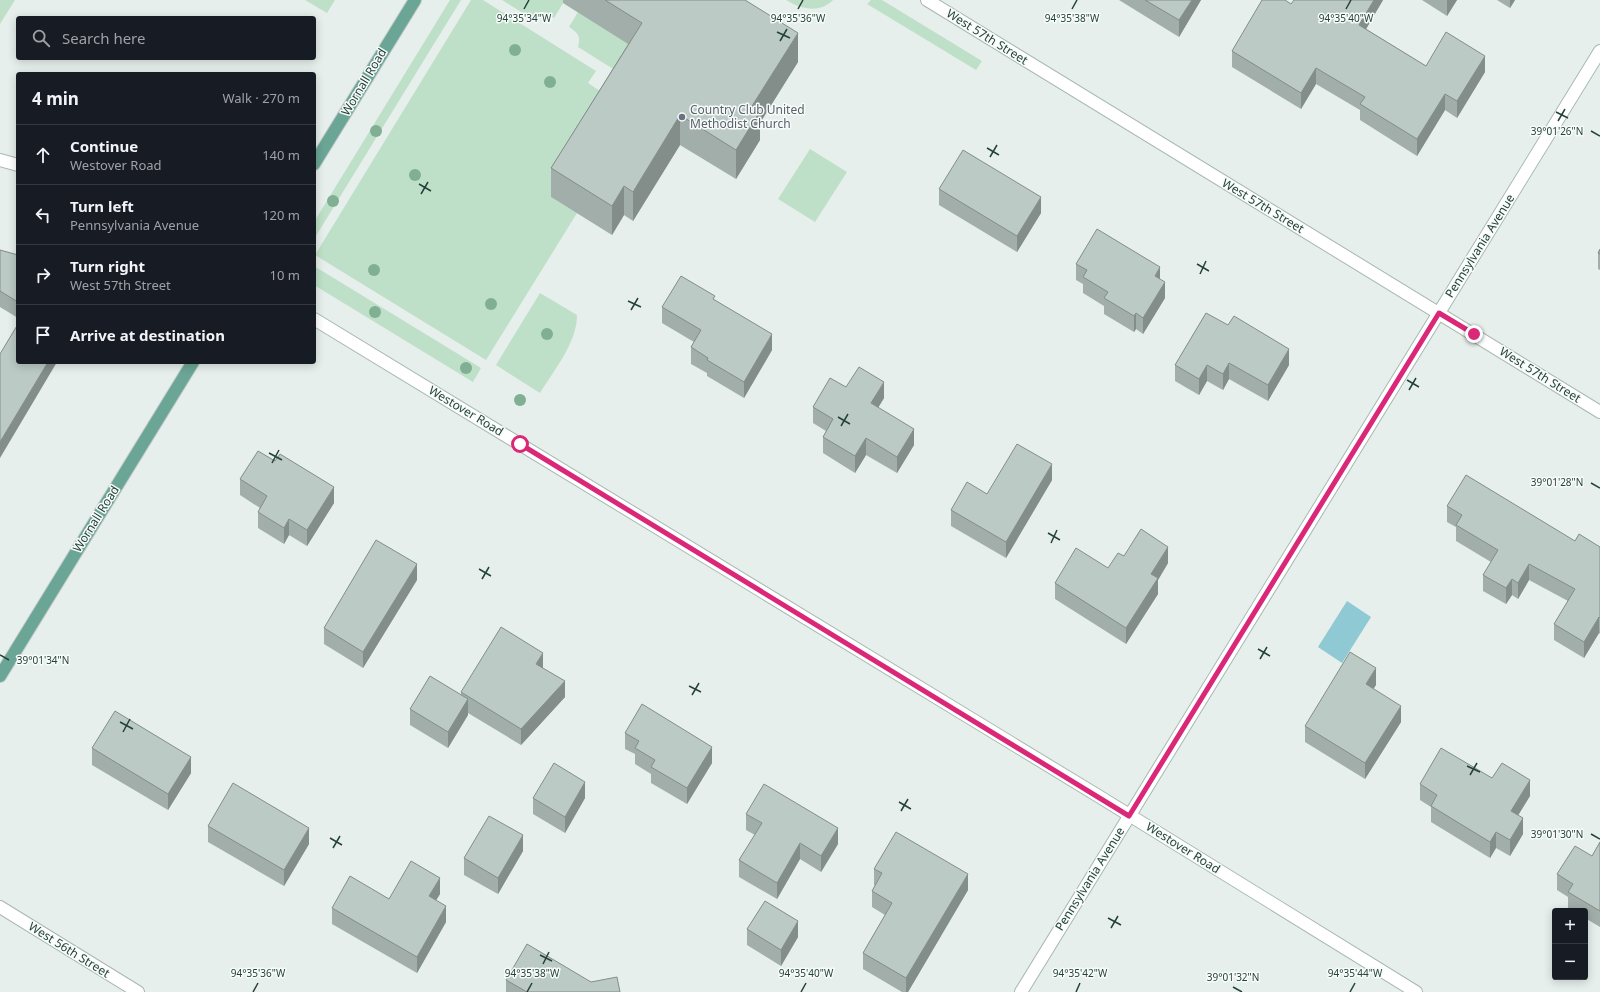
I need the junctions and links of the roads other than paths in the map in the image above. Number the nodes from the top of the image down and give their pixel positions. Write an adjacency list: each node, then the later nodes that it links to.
1 (415, 0): 5 (main road, Wornall Road)
2 (927, 0): 7 (street, West 57th Street)
3 (1600, 51): 7 (street, Pennsylvania Avenue)
4 (0, 160): 6 (street)
5 (316, 161)
6 (16, 164)
7 (1439, 313): 10 (street, West 57th Street); 12 (street, Pennsylvania Avenue)
8 (316, 320): 12 (street, Westover Road)
9 (192, 364): 11 (main road, Wornall Road)
10 (1600, 412)
11 (0, 676)
12 (1129, 816): 15 (street, Pennsylvania Avenue); 16 (street, Westover Road)
13 (0, 907): 14 (street, West 56th Street)
14 (138, 992)
15 (1021, 992)
16 (1416, 992)

